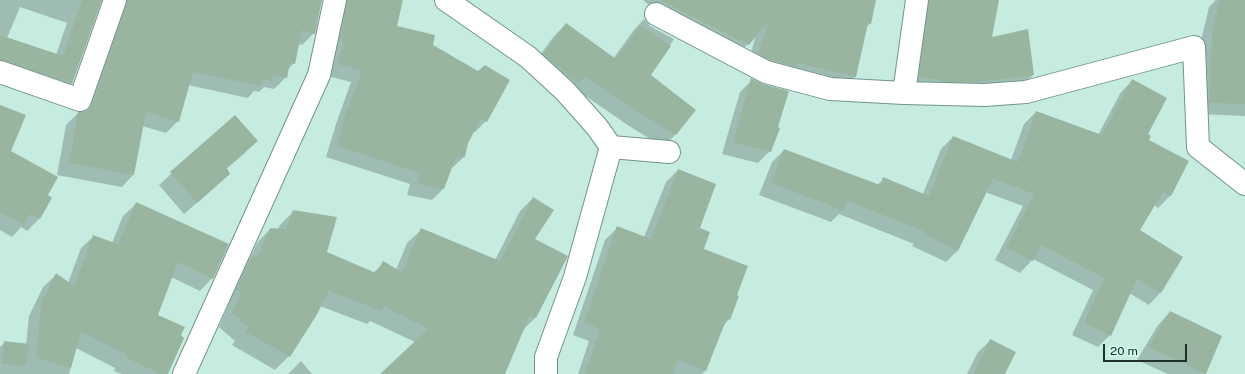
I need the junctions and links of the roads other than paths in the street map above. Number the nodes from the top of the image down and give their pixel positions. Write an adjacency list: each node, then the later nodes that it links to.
1 (115, 0): 6 (street)
2 (335, 0): 11 (street)
3 (446, 0): 8 (street)
4 (917, 0): 7 (street)
5 (656, 14): 7 (street)
6 (0, 72)
7 (904, 93): 10 (street)
8 (611, 147): 9 (street); 12 (street)
9 (669, 152)
10 (1245, 184)
11 (184, 374)
12 (546, 374)

